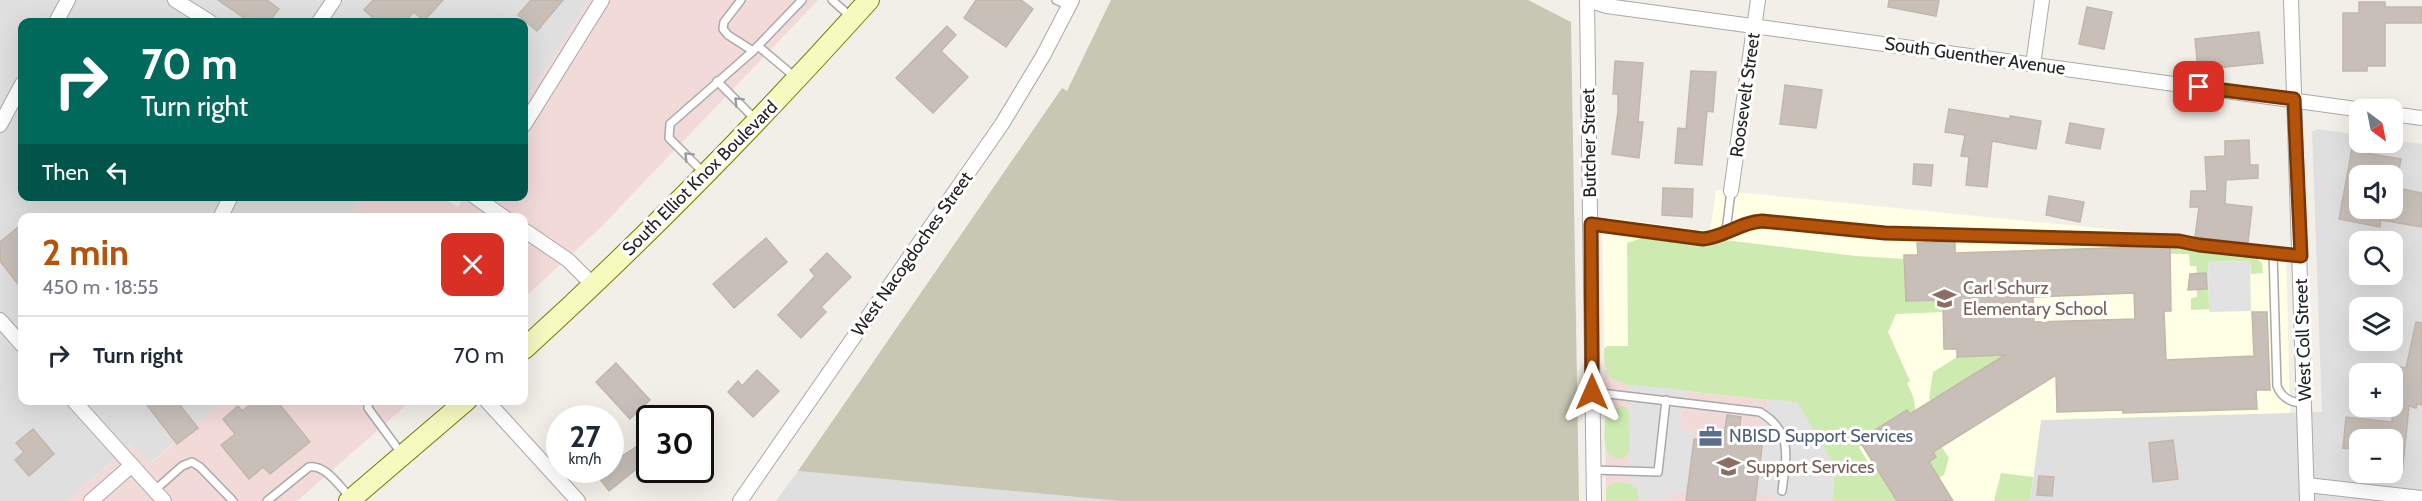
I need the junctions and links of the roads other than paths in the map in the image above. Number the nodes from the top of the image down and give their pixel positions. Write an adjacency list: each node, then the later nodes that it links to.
1 (68, 0): 15 (street)
2 (175, 0): 16 (street)
3 (334, 0): 17 (street)
4 (602, 0): 29 (street)
5 (741, 0): 20 (lane)
6 (802, 0): 20 (lane)
7 (832, 0): 18 (lane)
8 (869, 0): 18 (main road, South Elliot Knox Boulevard)
9 (1056, 0): 14 (lane)
10 (1587, 0): 19 (street, South Guenther Avenue); 36 (street, Butcher Street)
11 (1758, 0): 19 (street, Roosevelt Street)
12 (2042, 0): 21 (street)
13 (2291, 0): 25 (street, West Coll Street)
14 (1071, 3): 64 (street, West Nacogdoches Street)
15 (58, 18)
16 (204, 18)
17 (322, 18)
18 (852, 19): 22 (main road, South Elliot Knox Boulevard)
19 (1755, 25): 21 (street, South Guenther Avenue); 33 (street, Roosevelt Street)
20 (756, 48): 22 (lane); 23 (lane)
21 (2033, 65): 25 (street, South Guenther Avenue)
22 (797, 79): 30 (main road, South Elliot Knox Boulevard)
23 (717, 81): 30 (lane, one-way to 23); 32 (lane, one-way to 23)
24 (18, 91): 31 (street)
25 (2294, 99): 26 (street, South Guenther Avenue); 40 (street, West Coll Street)
26 (2349, 108)
27 (2403, 115): 28 (street)
28 (2422, 118)
29 (528, 119)
30 (758, 122): 32 (main road, South Elliot Knox Boulevard)
31 (0, 125)
32 (706, 175): 41 (main road, South Elliot Knox Boulevard)
33 (1731, 191): 37 (lane)
34 (482, 201): 35 (street)
35 (498, 213)
36 (1591, 224): 37 (lane); 45 (street, Butcher Street)
37 (1726, 232): 39 (lane)
38 (528, 233): 41 (street)
39 (2273, 253): 40 (lane); 47 (lane)
40 (2301, 256): 47 (street, West Coll Street)
41 (593, 285): 44 (main road, South Elliot Knox Boulevard)
42 (0, 320): 43 (street)
43 (18, 340)
44 (528, 345)
45 (1592, 392): 46 (lane); 54 (street, Butcher Street)
46 (1666, 400): 54 (lane); 56 (lane)
47 (2305, 403): 55 (street, West Coll Street)
48 (78, 405): 53 (street)
49 (368, 405): 52 (lane)
50 (460, 405): 52 (main road)
51 (491, 405): 63 (street)
52 (403, 455): 60 (main road)
53 (132, 465): 57 (street); 61 (street)
54 (1593, 470): 65 (street, Butcher Street)
55 (2307, 484): 58 (street); 66 (street, West Coll Street)
56 (1782, 491)
57 (159, 496): 62 (lane)
58 (2422, 498)
59 (273, 499): 60 (lane)
60 (350, 500)
61 (91, 501)
62 (233, 501)
63 (578, 501)
64 (740, 501)
65 (1594, 501)
66 (2307, 501)

